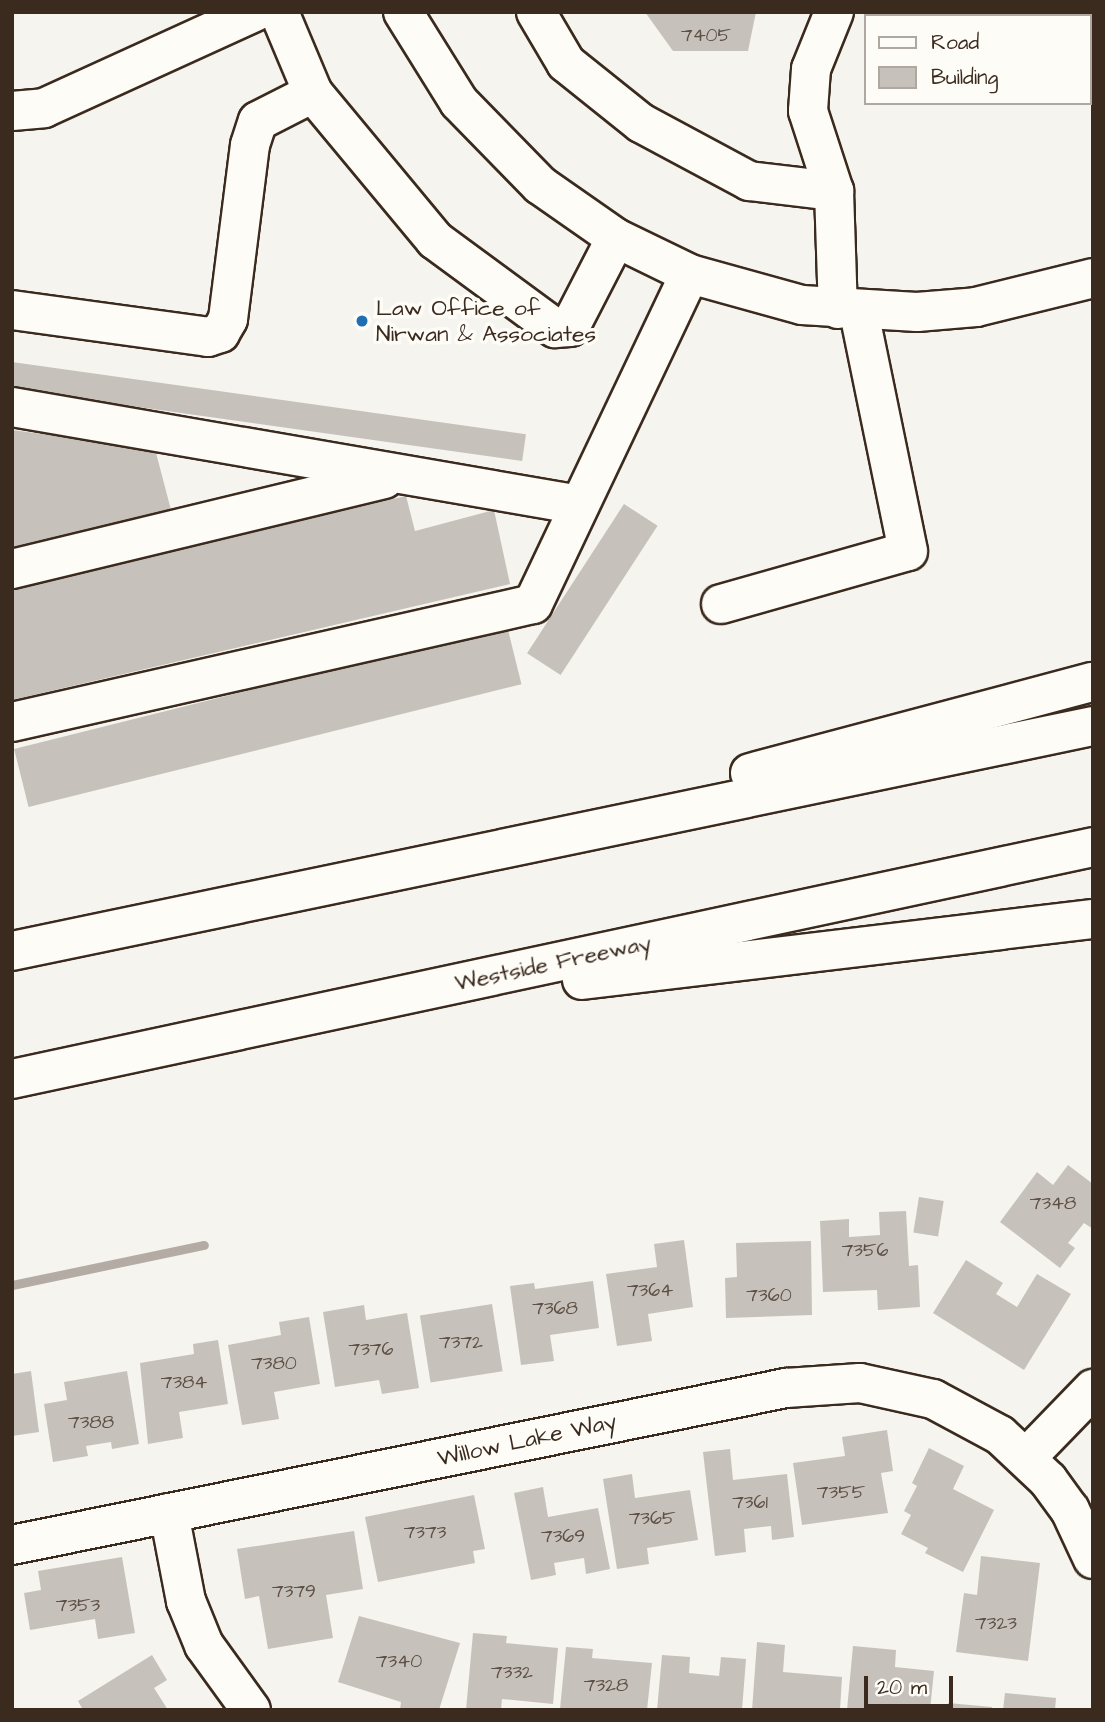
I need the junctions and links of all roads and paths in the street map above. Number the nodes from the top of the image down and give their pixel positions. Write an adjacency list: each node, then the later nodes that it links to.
1 (255, 12): 7 (main road)
2 (279, 12): 6 (main road)
3 (403, 12): 9 (main road)
4 (536, 12): 8 (main road)
5 (834, 12): 8 (main road)
6 (313, 93): 9 (main road); 12 (main road)
7 (12, 111)
8 (834, 191): 13 (main road)
9 (616, 237): 10 (main road)
10 (690, 274): 13 (main road); 16 (main road)
11 (1093, 278): 13 (main road)
12 (12, 310)
13 (848, 310): 18 (main road)
14 (12, 407): 15 (main road)
15 (402, 475): 16 (main road); 17 (main road)
16 (580, 505): 20 (main road)
17 (12, 569)
18 (721, 604)
19 (1093, 682): 23 (main road)
20 (12, 722)
21 (1093, 726): 23 (main road)
22 (1093, 847): 26 (main road, Westside Freeway)
23 (318, 887): 25 (main road)
24 (1093, 919): 26 (main road)
25 (12, 951)
26 (350, 1007): 27 (main road, Westside Freeway)
27 (12, 1079)
28 (1093, 1390): 29 (main road)
29 (1027, 1457): 30 (main road, Willow Lake Way); 32 (main road, Willow Lake Way)
30 (169, 1513): 31 (main road, Willow Lake Way); 33 (main road)
31 (12, 1545)
32 (1093, 1559)
33 (251, 1710)

